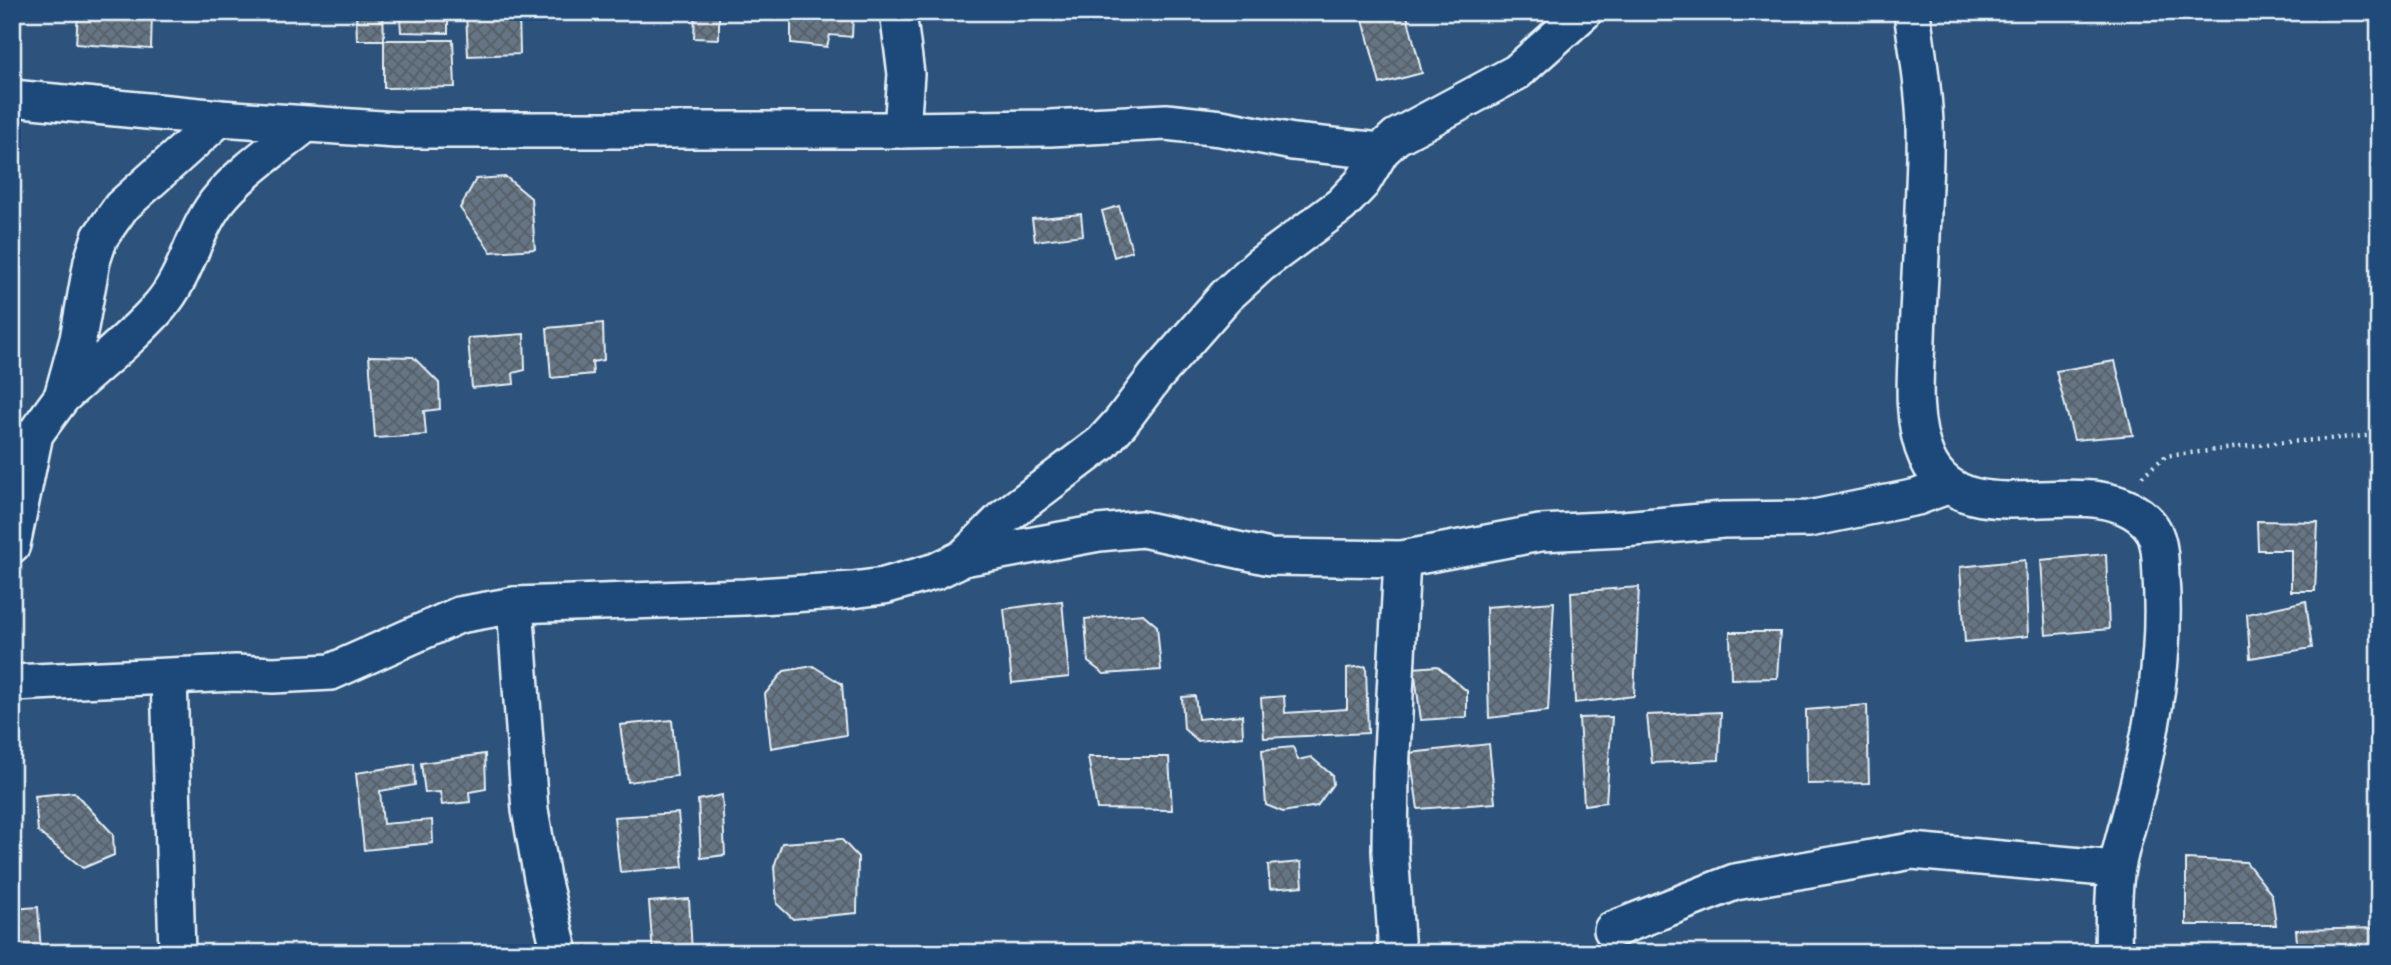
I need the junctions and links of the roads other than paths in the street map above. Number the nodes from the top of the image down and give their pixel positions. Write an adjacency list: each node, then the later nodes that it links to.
1 (898, 12): 7 (street)
2 (1584, 12): 8 (street)
3 (1912, 12): 10 (street)
4 (12, 98): 5 (street)
5 (220, 118): 6 (street); 9 (street)
6 (305, 125): 7 (street); 9 (street)
7 (902, 130): 8 (street)
8 (1381, 151): 12 (street)
9 (62, 397): 11 (street)
10 (1947, 486): 13 (street); 17 (street)
11 (12, 545)
12 (963, 558): 13 (street); 14 (street)
13 (1402, 559): 21 (street)
14 (515, 606): 15 (street); 20 (street)
15 (169, 677): 16 (street); 19 (street)
16 (12, 682)
17 (2116, 869): 18 (street); 22 (street)
18 (1612, 930)
19 (177, 953)
20 (560, 953)
21 (1397, 953)
22 (2113, 953)

